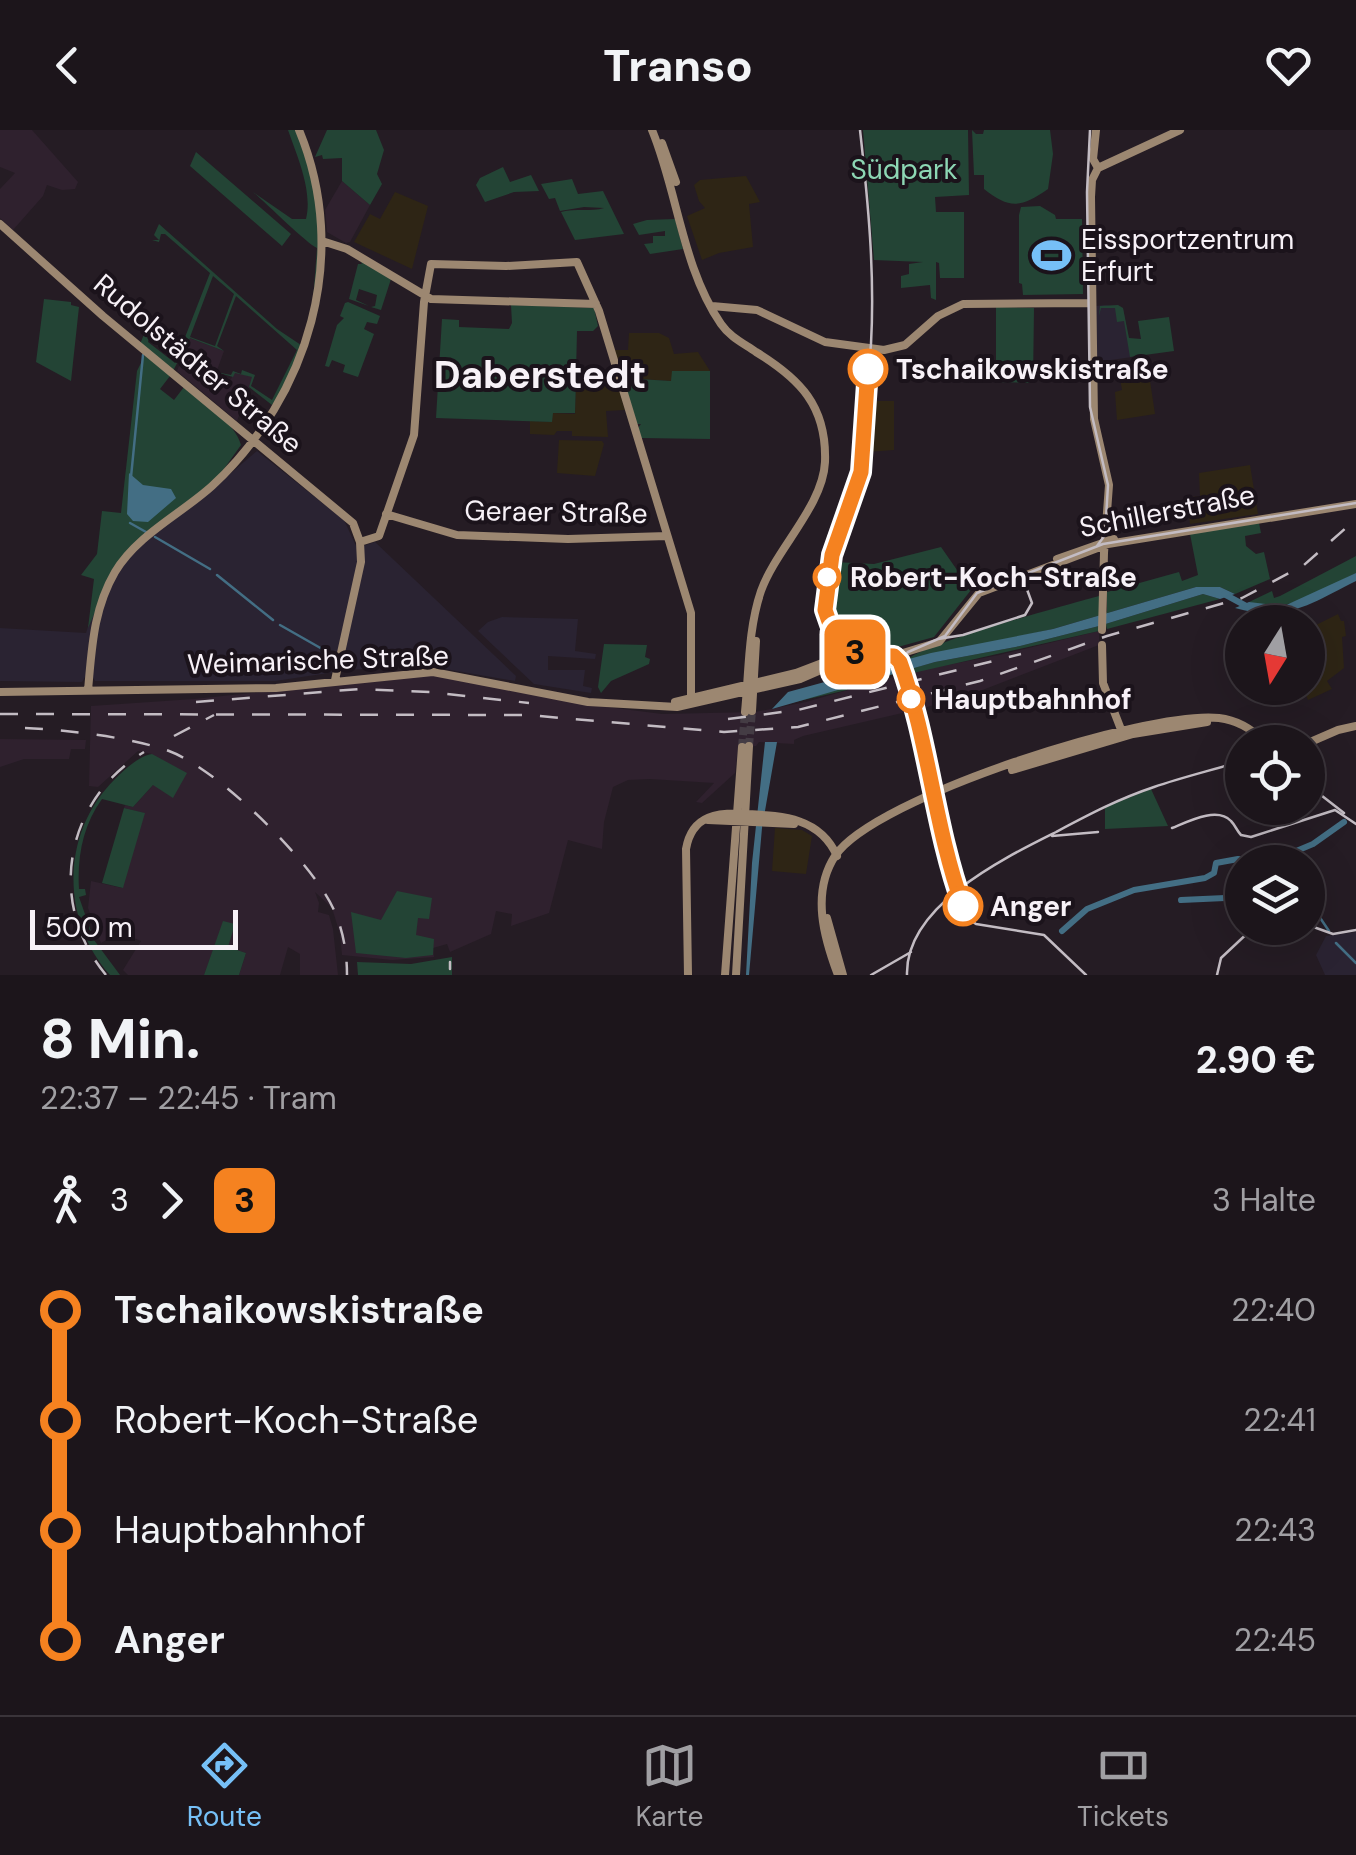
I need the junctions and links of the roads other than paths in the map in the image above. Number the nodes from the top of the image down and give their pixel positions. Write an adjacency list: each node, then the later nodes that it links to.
1 (300, 130): 7 (main road)
2 (654, 130): 11 (main road)
3 (1096, 130): 5 (main road)
4 (1178, 130): 5 (main road)
5 (1098, 168): 9 (main road)
6 (0, 224): 14 (main road, Rudolstädter Straße)
7 (322, 240): 8 (main road); 12 (main road)
8 (425, 296): 10 (main road); 10 (main road); 19 (main road)
9 (1092, 303): 11 (main road); 22 (main road)
10 (596, 304): 20 (main road)
11 (714, 306): 23 (main road)
12 (282, 398): 13 (main road); 15 (main road)
13 (263, 429): 15 (main road); 17 (main road)
14 (240, 430): 15 (main road, Rudolstädter Straße); 16 (main road)
15 (252, 439): 16 (main road); 17 (main road, Rudolstädter Straße)
16 (244, 448): 17 (main road); 33 (main road)
17 (265, 449): 21 (main road, Rudolstädter Straße)
18 (1356, 503): 22 (main road, Schillerstraße)
19 (386, 514): 20 (main road, Geraer Straße); 21 (main road)
20 (667, 536): 36 (main road)
21 (360, 542): 28 (main road)
22 (1104, 545): 24 (main road); 26 (main road, Schillerstraße)
23 (756, 616): 27 (main road); 32 (main road)
24 (1102, 628)
25 (1102, 644): 37 (main road)
26 (899, 652): 30 (main road); 32 (main road)
27 (756, 656): 30 (main road); 32 (main road)
28 (336, 665): 29 (main road); 31 (main road)
29 (350, 675): 31 (main road, Weimarische Straße); 36 (main road, Weimarische Straße)
30 (782, 676): 32 (main road)
31 (335, 678): 33 (main road, Weimarische Straße); 36 (main road, Weimarische Straße)
32 (751, 687): 35 (main road, Weimarische Straße); 35 (main road); 36 (main road, Weimarische Straße)
33 (89, 688): 34 (main road, Weimarische Straße)
34 (0, 690)
35 (726, 696): 36 (main road, Weimarische Straße)
36 (691, 701)
37 (1112, 712): 40 (main road); 41 (main road)
38 (1237, 725): 40 (main road)
39 (1356, 726): 42 (main road)
40 (1122, 733): 41 (main road); 43 (main road)
41 (1106, 734): 43 (main road)
42 (1325, 735)
43 (1068, 750): 49 (main road)
44 (740, 791): 45 (main road); 46 (main road); 46 (main road)
45 (721, 813): 46 (main road); 48 (main road)
46 (745, 817): 47 (main road); 48 (main road); 51 (main road); 52 (main road)
47 (782, 819): 49 (main road); 49 (main road)
48 (699, 823): 50 (main road)
49 (838, 855): 53 (main road)
50 (688, 975)
51 (724, 975)
52 (736, 975)
53 (840, 975)

